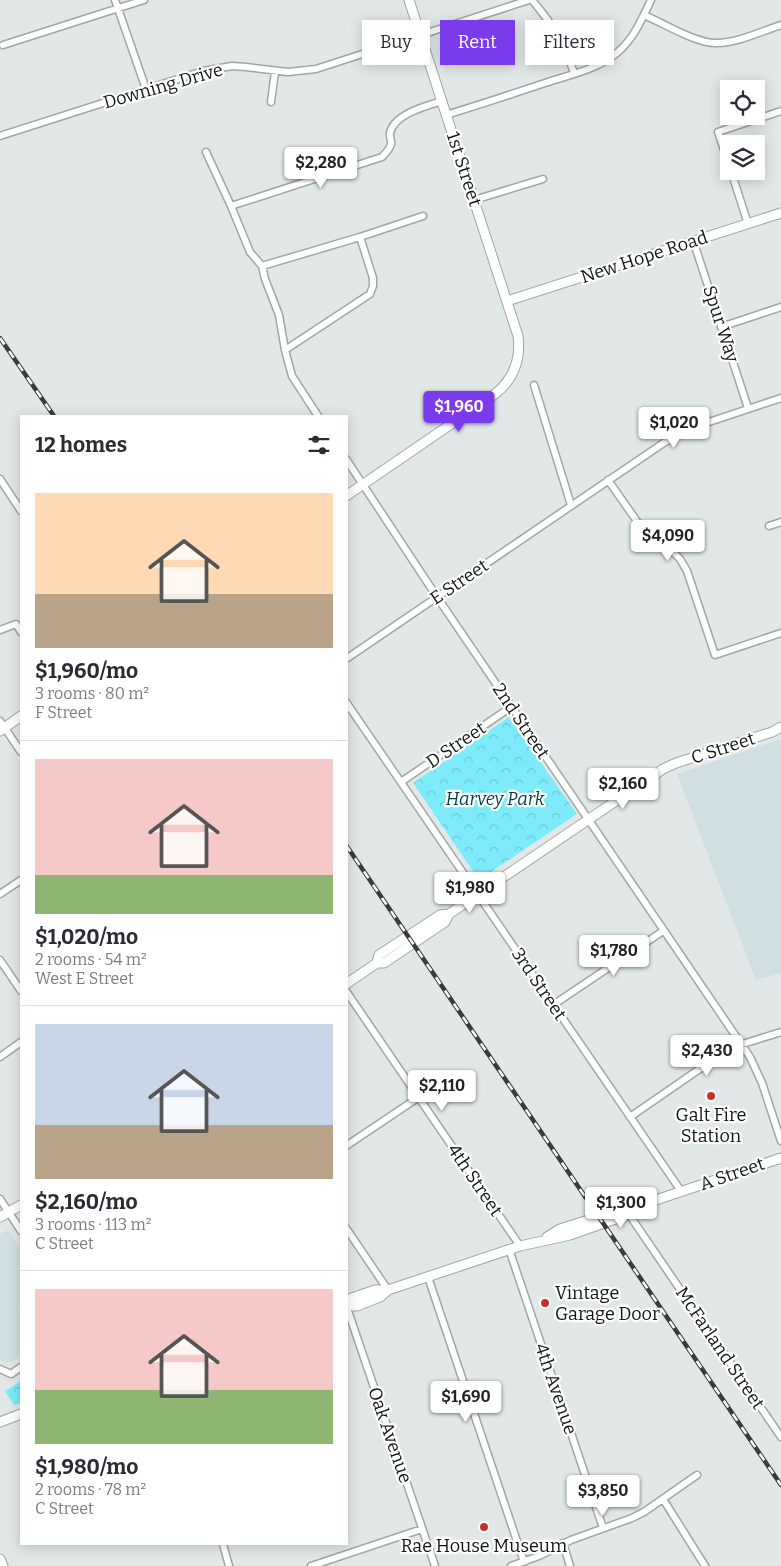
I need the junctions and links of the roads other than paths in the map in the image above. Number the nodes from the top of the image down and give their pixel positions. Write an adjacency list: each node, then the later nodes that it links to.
1 (115, 0): 6 (street)
2 (144, 0): 6 (street)
3 (408, 0): 8 (street, 1st Street)
4 (530, 0): 10 (street, Downing Drive); 15 (street)
5 (651, 0): 7 (street)
6 (118, 8): 11 (street); 16 (street)
7 (644, 15): 9 (street); 15 (street)
8 (415, 20)
9 (781, 25)
10 (430, 33)
11 (3, 44)
12 (362, 54): 14 (street, Downing Drive)
13 (430, 65): 17 (street, 1st Street)
14 (275, 72): 16 (street, Downing Drive); 18 (street)
15 (574, 74): 20 (street)
16 (146, 89): 21 (street, Downing Drive)
17 (442, 101): 20 (street, 1st Street); 27 (street)
18 (271, 102)
19 (781, 111): 22 (street)
20 (446, 116): 26 (street, 1st Street)
21 (0, 136)
22 (720, 138)
23 (206, 152): 27 (street)
24 (543, 179): 26 (street)
25 (734, 180): 30 (street)
26 (474, 200): 34 (street, 1st Street)
27 (231, 206): 33 (street)
28 (781, 213): 30 (street, New Hope Road)
29 (423, 216): 31 (street)
30 (748, 224): 32 (street, New Hope Road)
31 (360, 237): 33 (street); 37 (street)
32 (693, 240): 34 (street, New Hope Road); 36 (street, Spur Way)
33 (262, 266): 37 (street)
34 (507, 301): 45 (street, 1st Street)
35 (781, 307): 36 (street)
36 (721, 327): 40 (street, Spur Way)
37 (285, 350): 41 (street)
38 (534, 385): 47 (street)
39 (781, 398): 40 (street, E Street)
40 (748, 408): 44 (street, E Street)
41 (317, 415)
42 (348, 462): 45 (street, 2nd Street)
43 (0, 479): 48 (street)
44 (608, 480): 47 (street, E Street); 54 (street)
45 (363, 485): 46 (street, 1st Street); 51 (street, 2nd Street)
46 (348, 495)
47 (571, 505): 51 (street, E Street)
48 (20, 509)
49 (781, 522): 50 (street)
50 (769, 526)
51 (436, 597): 55 (street, E Street); 57 (street, 2nd Street)
52 (0, 630): 53 (street)
53 (20, 630)
54 (781, 633)
55 (348, 658)
56 (348, 705): 63 (street, 3rd Street)
57 (511, 707): 63 (street, D Street); 64 (street, 2nd Street)
58 (20, 717): 60 (street)
59 (781, 726): 61 (street, C Street)
60 (2, 727): 62 (street)
61 (777, 732): 64 (street, C Street)
62 (20, 751)
63 (401, 782): 67 (street, 3rd Street)
64 (588, 820): 67 (street, C Street); 68 (street, 2nd Street)
65 (20, 881): 66 (street)
66 (0, 894)
67 (478, 894): 70 (street, C Street); 73 (street, 3rd Street)
68 (664, 931): 73 (street); 76 (street, 2nd Street)
69 (0, 960): 71 (street)
70 (348, 983)
71 (20, 990)
72 (348, 994): 78 (street, 4th Street)
73 (553, 1005): 79 (street, 3rd Street)
74 (781, 1032): 76 (street)
75 (20, 1043): 77 (street)
76 (741, 1045): 79 (street); 80 (street, 2nd Street)
77 (0, 1057)
78 (418, 1097): 81 (street); 91 (street, 4th Street)
79 (630, 1117): 83 (street, 3rd Street)
80 (781, 1140)
81 (348, 1145)
82 (781, 1158): 83 (street, A Street)
83 (681, 1191): 86 (street, A Street)
84 (0, 1199): 87 (street)
85 (20, 1206): 87 (street)
86 (626, 1210): 91 (street, A Street); 101 (street, McFarland Street)
87 (9, 1212): 88 (street); 89 (street)
88 (0, 1217)
89 (20, 1229)
90 (348, 1231): 94 (street)
91 (520, 1246): 92 (street, A Street)
92 (509, 1249): 93 (street, A Street); 104 (street, 4th Avenue)
93 (428, 1277): 94 (street, A Street); 109 (street)
94 (388, 1290): 95 (street, A Street)
95 (348, 1305)
96 (348, 1310): 105 (street, Oak Avenue)
97 (0, 1369): 98 (street)
98 (20, 1369)
99 (20, 1414): 100 (street)
100 (0, 1422)
101 (781, 1437)
102 (697, 1475): 103 (street)
103 (663, 1499): 104 (street); 116 (street)
104 (603, 1528): 106 (street)
105 (422, 1529): 112 (street); 113 (street, Oak Avenue)
106 (563, 1543): 109 (street); 115 (street)
107 (223, 1545): 111 (street)
108 (0, 1559): 110 (street)
109 (524, 1562): 114 (street)
110 (2, 1566)
111 (230, 1566)
112 (311, 1566)
113 (434, 1566)
114 (511, 1566)
115 (570, 1566)
116 (705, 1566)

